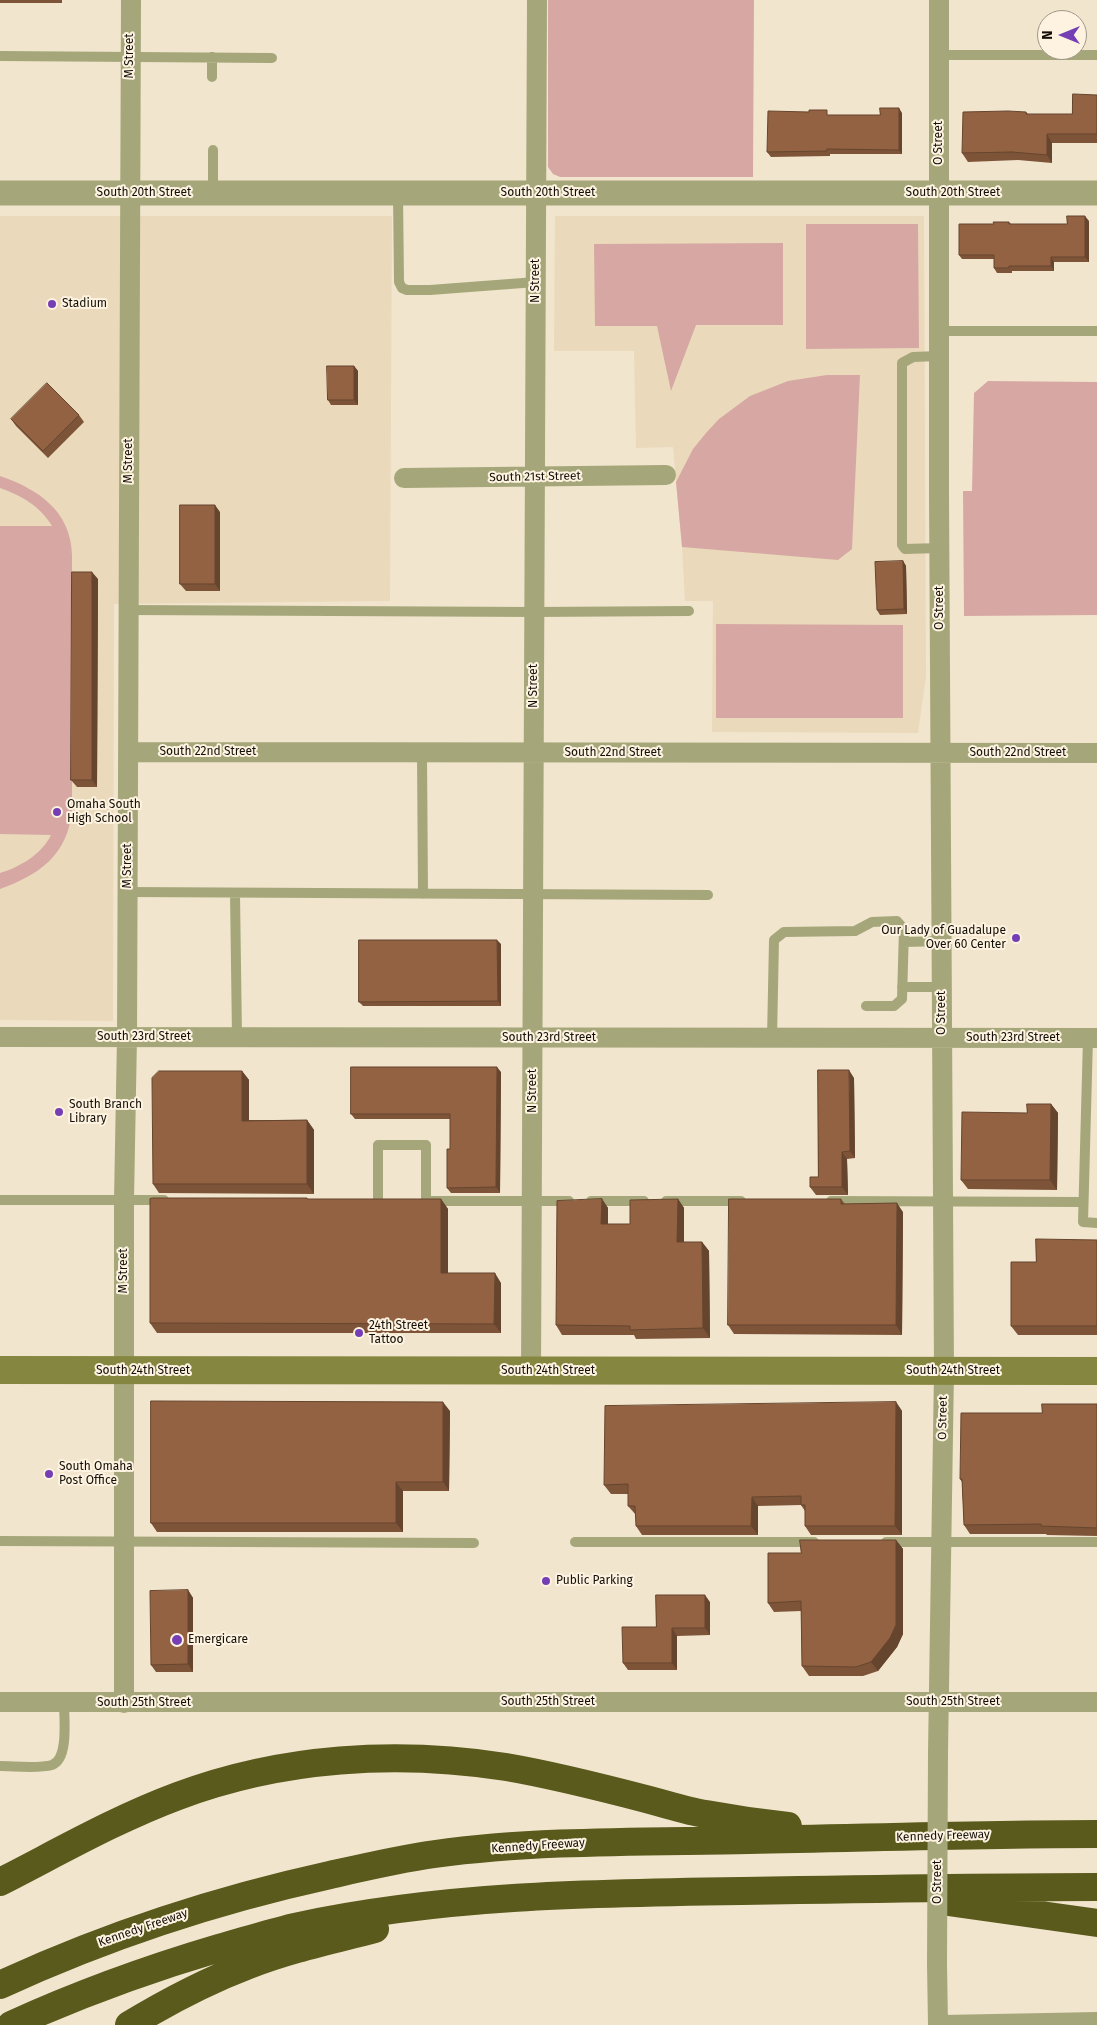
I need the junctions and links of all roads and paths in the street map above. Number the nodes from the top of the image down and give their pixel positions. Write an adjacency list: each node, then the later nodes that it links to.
1 (131, 0): 7 (street, M Street)
2 (537, 0): 16 (street, N Street)
3 (939, 0): 4 (street, O Street)
4 (939, 55): 5 (lane); 17 (street, O Street)
5 (1097, 55)
6 (0, 56): 7 (lane)
7 (130, 56): 8 (lane); 13 (street, M Street)
8 (212, 57): 9 (lane); 10 (lane)
9 (272, 58)
10 (212, 77)
11 (213, 150): 14 (lane)
12 (0, 192): 13 (street, South 20th Street)
13 (130, 193): 14 (street, South 20th Street); 27 (street, M Street)
14 (213, 193): 15 (street, South 20th Street)
15 (398, 193): 16 (street, South 20th Street); 19 (lane)
16 (536, 193): 17 (street, South 20th Street); 19 (street, N Street)
17 (938, 193): 18 (street, South 20th Street); 20 (street, O Street)
18 (1097, 193)
19 (536, 282): 24 (street, N Street)
20 (939, 331): 21 (lane); 22 (street, O Street)
21 (1097, 331)
22 (939, 356): 26 (street, O Street); 26 (lane)
23 (666, 476): 24 (street, South 21st Street)
24 (535, 477): 25 (street, South 21st Street); 29 (street, N Street)
25 (404, 478)
26 (940, 548): 33 (street, O Street)
27 (129, 610): 29 (lane); 30 (street, M Street)
28 (689, 611): 29 (lane)
29 (534, 612): 32 (street, N Street)
30 (128, 752): 31 (street, South 22nd Street); 35 (street, M Street)
31 (422, 753): 32 (street, South 22nd Street); 37 (lane)
32 (534, 753): 33 (street, South 22nd Street); 38 (street, N Street)
33 (941, 753): 34 (street, South 22nd Street); 40 (street, O Street)
34 (1097, 753)
35 (128, 892): 36 (lane); 46 (street, M Street)
36 (235, 893): 37 (lane); 47 (lane)
37 (423, 894): 38 (lane)
38 (534, 894): 39 (lane); 48 (street, N Street)
39 (708, 895)
40 (942, 941): 41 (lane); 43 (street, O Street)
41 (904, 942): 42 (lane); 49 (lane)
42 (902, 987): 43 (lane); 44 (lane)
43 (942, 987): 50 (street, O Street)
44 (866, 1006)
45 (0, 1037): 46 (street, South 23rd Street)
46 (127, 1037): 47 (street, South 23rd Street); 53 (street, M Street)
47 (238, 1037): 48 (street, South 23rd Street)
48 (533, 1038): 49 (street, South 23rd Street); 56 (street, N Street)
49 (772, 1038): 50 (street, South 23rd Street)
50 (942, 1038): 51 (street, South 23rd Street); 59 (street, O Street)
51 (1092, 1038): 60 (lane)
52 (0, 1200): 53 (lane)
53 (124, 1200): 54 (lane); 63 (street, M Street)
54 (173, 1200)
55 (378, 1201): 56 (lane)
56 (532, 1201): 57 (lane); 64 (street, N Street)
57 (747, 1201)
58 (816, 1202): 59 (lane)
59 (943, 1202): 60 (lane); 65 (street, O Street)
60 (1083, 1202): 61 (lane)
61 (1097, 1222)
62 (0, 1370): 63 (main road, South 24th Street)
63 (124, 1371): 64 (main road, South 24th Street); 68 (street, M Street)
64 (531, 1371): 65 (main road, South 24th Street)
65 (944, 1371): 66 (main road, South 24th Street); 72 (street, O Street)
66 (1097, 1371)
67 (0, 1541): 68 (lane)
68 (124, 1541): 74 (lane); 79 (street, M Street)
69 (575, 1542): 70 (lane)
70 (829, 1542)
71 (874, 1542): 72 (lane)
72 (941, 1542): 73 (lane); 77 (street, O Street)
73 (1097, 1542)
74 (474, 1543)
75 (0, 1702): 76 (street, South 25th Street)
76 (64, 1702): 79 (street, South 25th Street); 80 (lane)
77 (940, 1702): 78 (street, South 25th Street); 79 (street, South 25th Street); 92 (street, O Street, bridge)
78 (1097, 1702)
79 (124, 1703)
80 (0, 1766)
81 (1097, 1834): 82 (highway, Kennedy Freeway)
82 (899, 1838): 83 (highway); 88 (highway, Kennedy Freeway)
83 (0, 1882)
84 (1097, 1886): 85 (highway)
85 (830, 1890): 86 (highway); 87 (highway)
86 (486, 1900): 90 (highway); 91 (highway)
87 (1097, 1923)
88 (0, 1984)
89 (1097, 2022): 92 (street)
90 (11, 2025)
91 (128, 2025)
92 (940, 2025)

